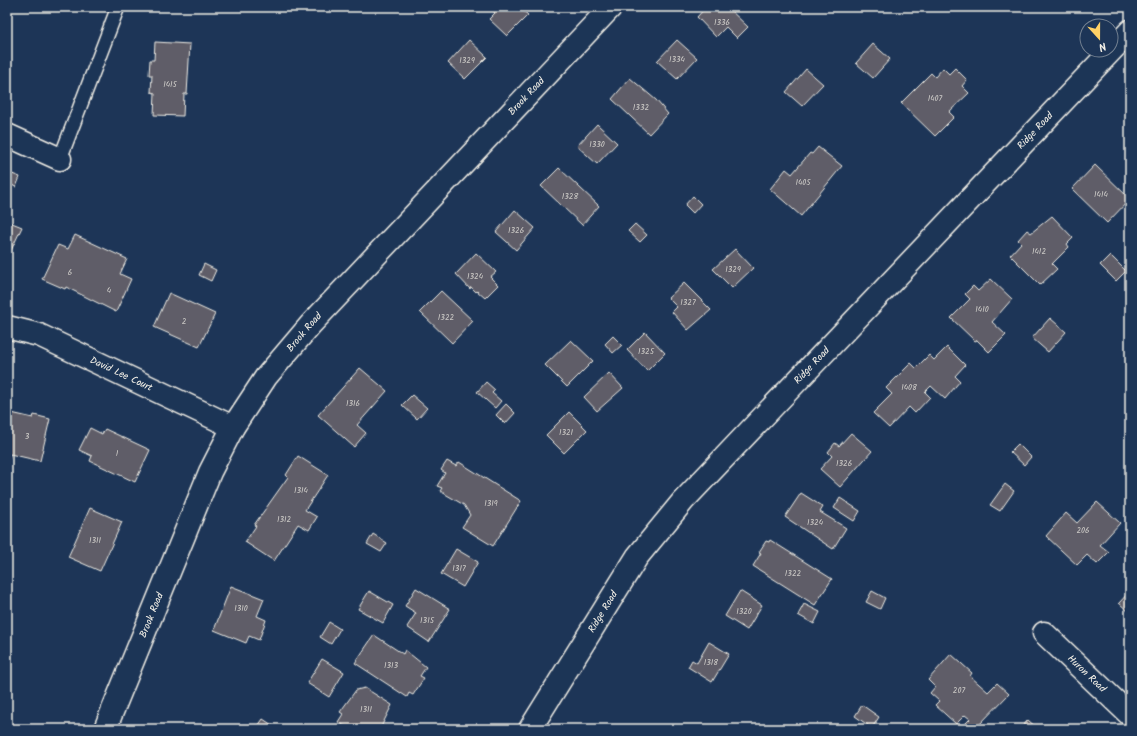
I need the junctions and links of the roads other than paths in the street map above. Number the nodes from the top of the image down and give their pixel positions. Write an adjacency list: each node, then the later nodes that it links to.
1 (118, 7): 5 (lane)
2 (611, 7): 7 (street, Brook Road)
3 (1130, 31): 11 (street, Ridge Road)
4 (7, 135): 5 (street)
5 (60, 159)
6 (7, 327): 7 (street, David Lee Court)
7 (233, 426): 10 (street, Brook Road)
8 (1044, 633): 9 (street, Huron Road)
9 (1130, 715)
10 (106, 729)
11 (530, 729)

